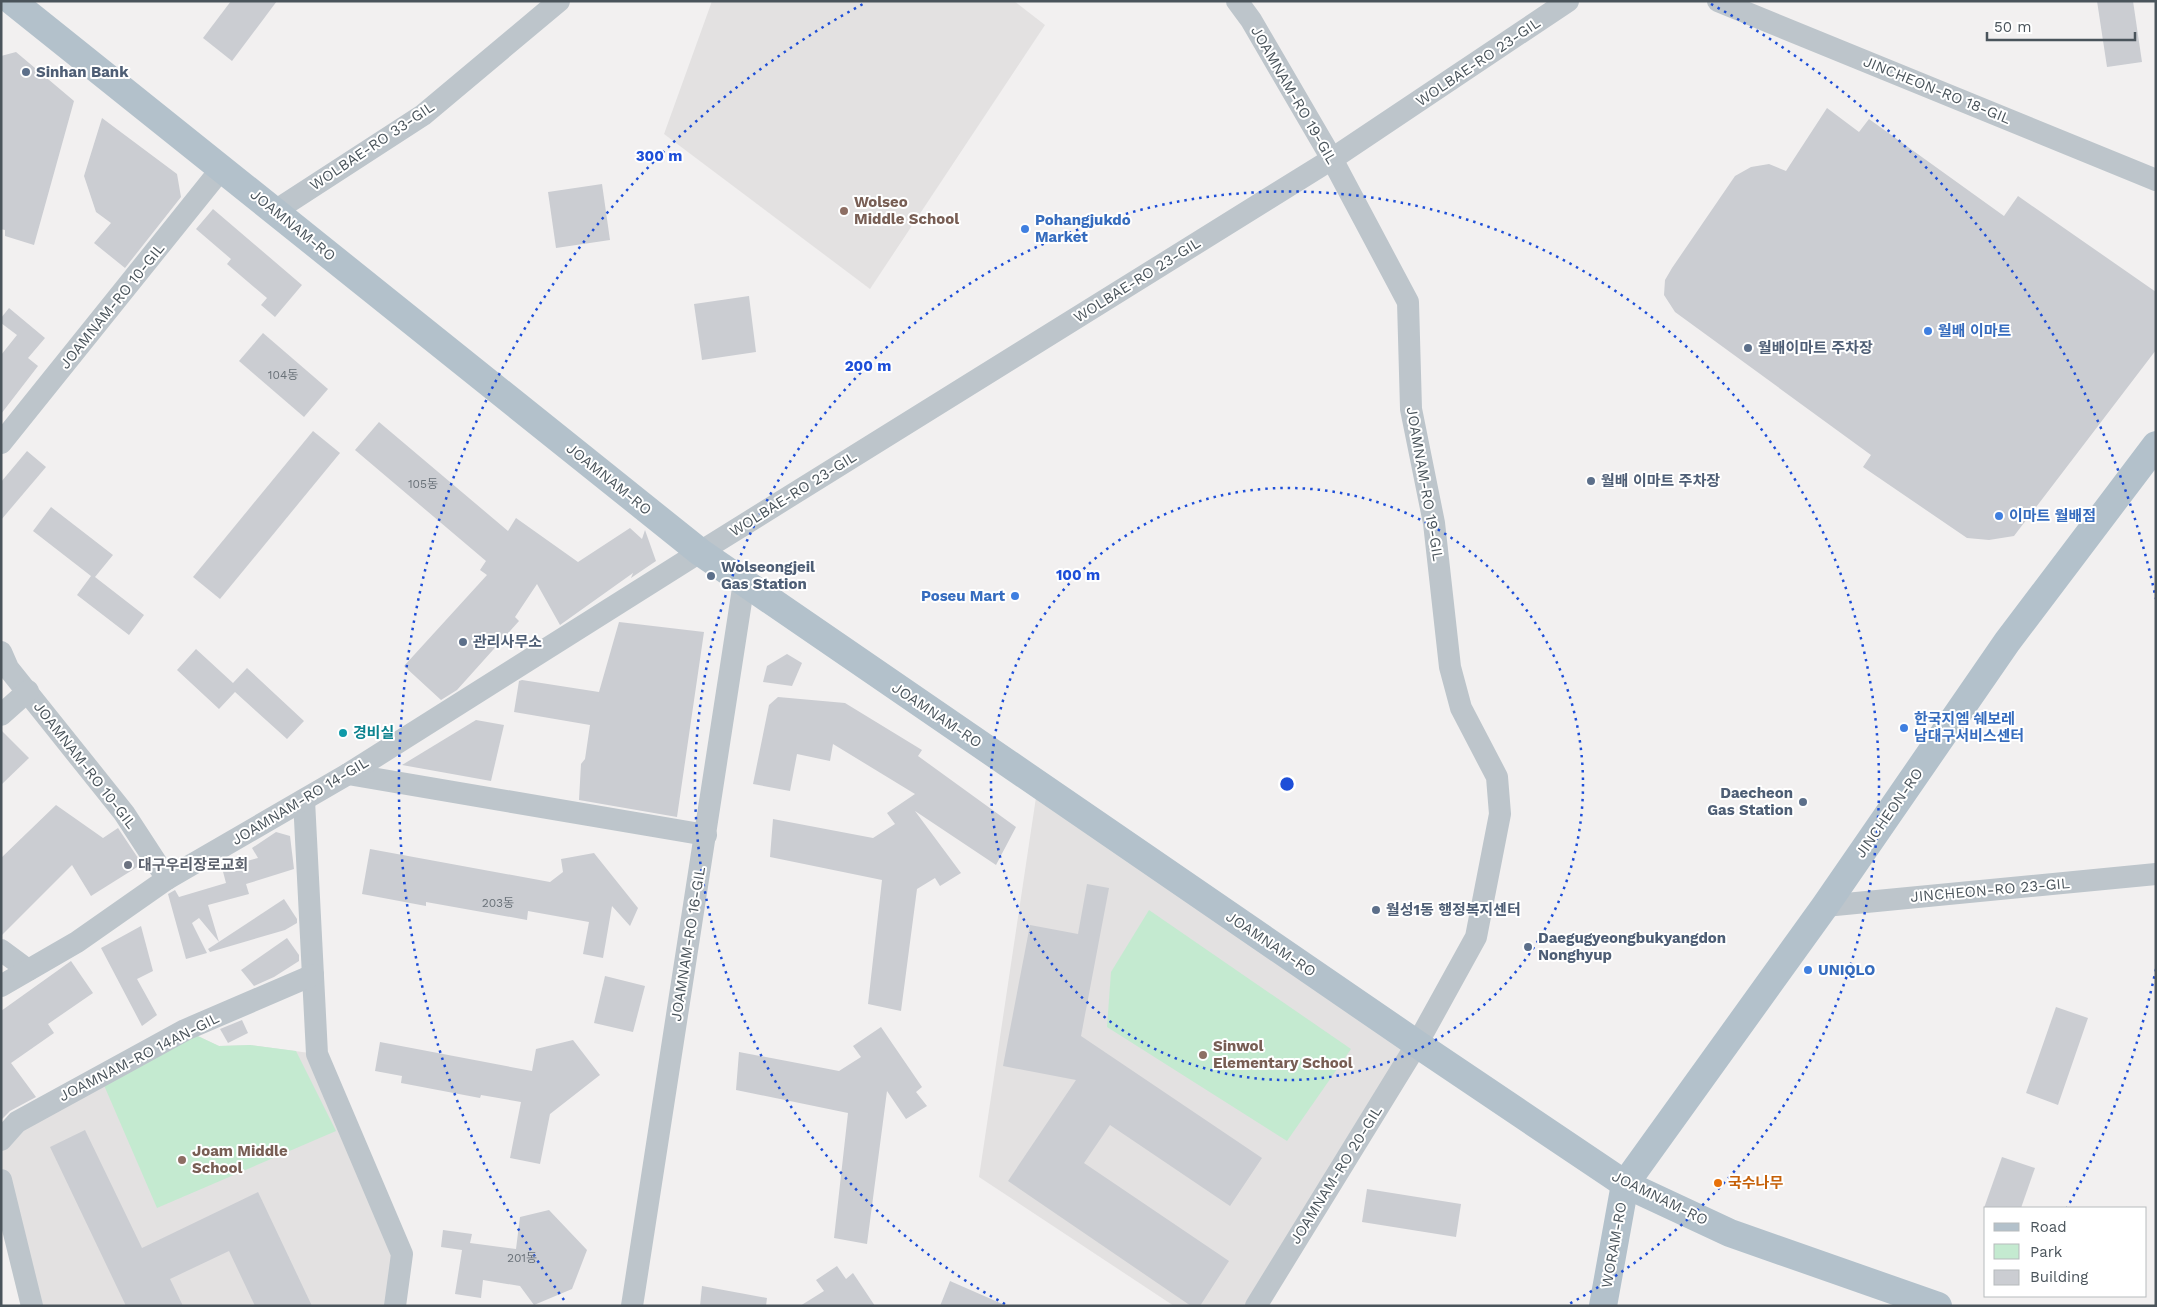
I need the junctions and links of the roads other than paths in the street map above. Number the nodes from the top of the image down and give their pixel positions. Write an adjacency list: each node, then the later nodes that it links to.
1 (12, 1): 7 (main road, JOAMNAM-RO)
2 (560, 1): 9 (street, WOLBAE-RO 33-GIL)
3 (1237, 1): 6 (street, JOAMNAM-RO 19-GIL)
4 (1568, 1): 6 (street, WOLBAE-RO 23-GIL)
5 (1718, 1): 8 (street, JINCHEON-RO 18-GIL)
6 (1332, 159): 12 (street, WOLBAE-RO 23-GIL); 27 (street, JOAMNAM-RO 19-GIL)
7 (222, 168): 9 (main road, JOAMNAM-RO); 10 (street, JOAMNAM-RO 10-GIL)
8 (2156, 180)
9 (275, 210): 12 (main road, JOAMNAM-RO)
10 (1, 443)
11 (2156, 444): 22 (main road, JINCHEON-RO)
12 (700, 552): 13 (main road, JOAMNAM-RO); 17 (street, JOAMNAM-RO 14-GIL)
13 (744, 582): 19 (street, JOAMNAM-RO 16-GIL); 27 (main road, JOAMNAM-RO)
14 (1, 652): 15 (street, JOAMNAM-RO 10-GIL)
15 (28, 691): 16 (street); 21 (street, JOAMNAM-RO 10-GIL)
16 (1, 715)
17 (348, 774): 18 (street, JOAMNAM-RO 14-GIL); 19 (street)
18 (304, 800): 21 (street, JOAMNAM-RO 14-GIL); 25 (street)
19 (706, 835): 33 (street, JOAMNAM-RO 16-GIL)
20 (2156, 874): 22 (street, JINCHEON-RO 23-GIL)
21 (167, 879): 24 (street, JOAMNAM-RO 14-GIL)
22 (1825, 906): 30 (main road, JINCHEON-RO)
23 (1, 950): 24 (street)
24 (28, 970): 26 (street, JOAMNAM-RO 14-GIL)
25 (313, 975): 28 (street, JOAMNAM-RO 14AN-GIL); 32 (street)
26 (1, 986)
27 (1417, 1044): 30 (main road, JOAMNAM-RO); 34 (street, JOAMNAM-RO 20-GIL)
28 (1, 1140)
29 (1, 1180): 31 (street)
30 (1625, 1184): 35 (main road, WORAM-RO); 36 (main road, JOAMNAM-RO)
31 (32, 1306)
32 (395, 1306)
33 (632, 1306)
34 (1256, 1306)
35 (1603, 1306)
36 (1938, 1306)

